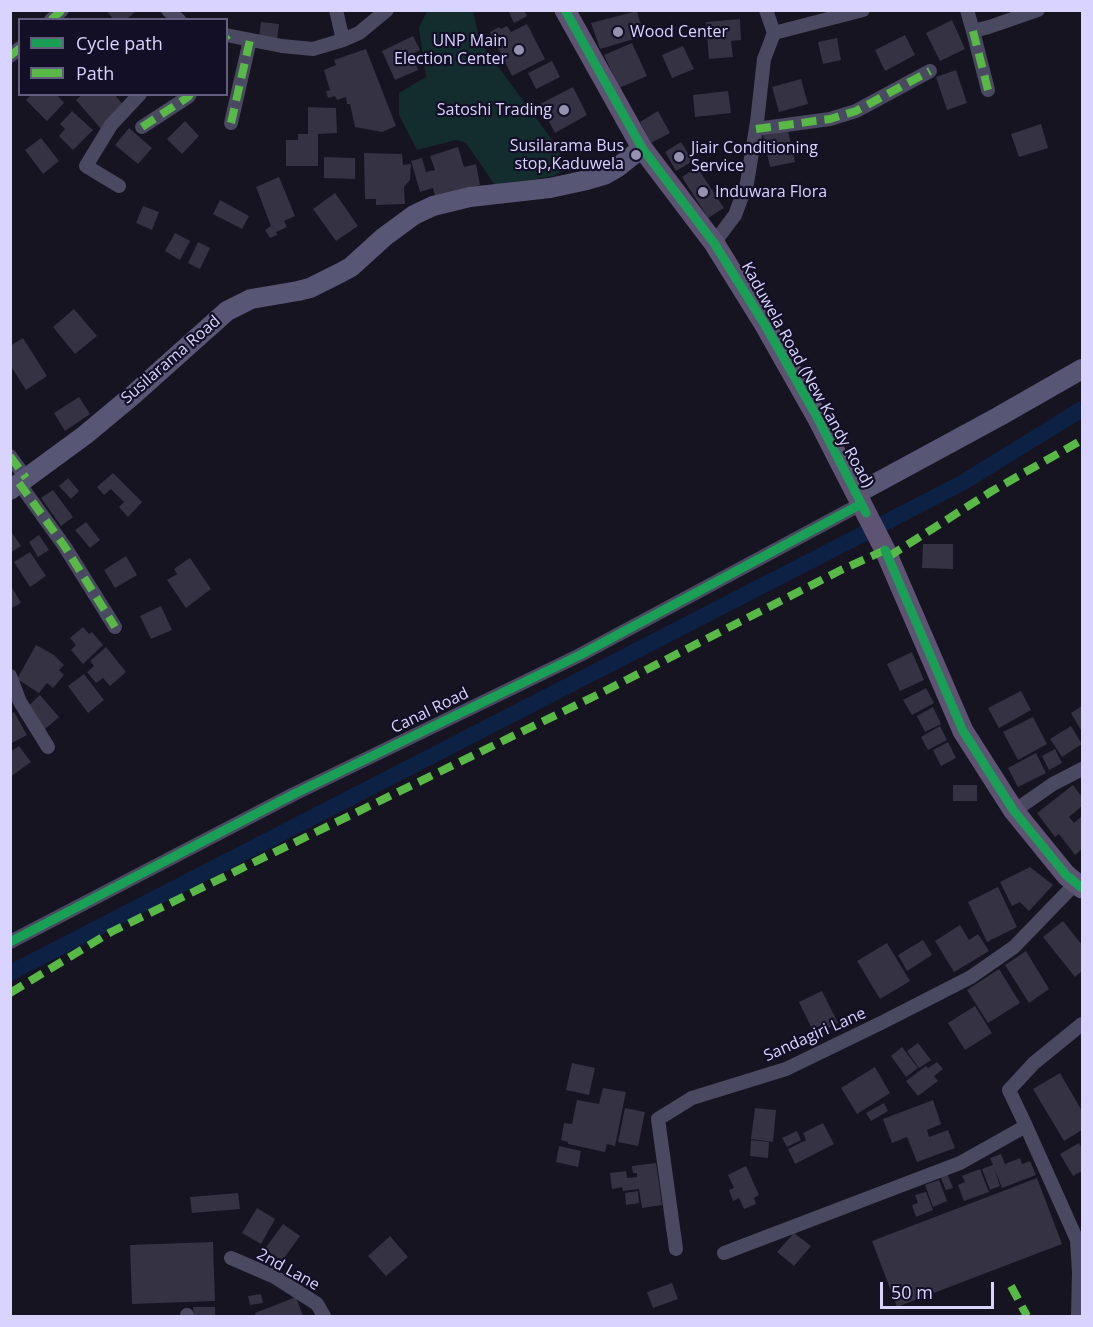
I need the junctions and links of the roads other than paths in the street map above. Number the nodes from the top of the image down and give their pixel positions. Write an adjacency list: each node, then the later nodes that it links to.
1 (336, 10): 12 (street)
2 (387, 10): 12 (street)
3 (565, 10): 21 (main road, Kaduwela Road (New Kandy Road))
4 (766, 10): 9 (street)
5 (863, 10): 9 (street)
6 (967, 10): 8 (street)
7 (1038, 10): 8 (street)
8 (973, 31): 14 (street)
9 (774, 33): 20 (street)
10 (228, 36): 11 (street)
11 (250, 40): 12 (street); 17 (street)
12 (343, 40)
13 (930, 71): 20 (street)
14 (988, 90)
15 (138, 96): 18 (street)
16 (189, 96): 19 (street)
17 (231, 123)
18 (111, 124): 22 (street); 23 (street)
19 (142, 127)
20 (756, 129): 24 (street)
21 (642, 148): 24 (main road, Kaduwela Road (New Kandy Road)); 27 (street, Susilarama Road)
22 (80, 155)
23 (119, 186)
24 (714, 243): 28 (main road, Kaduwela Road (New Kandy Road))
25 (1083, 369): 28 (street)
26 (10, 456): 27 (street)
27 (19, 484): 29 (street)
28 (861, 503): 33 (main road, Kaduwela Road (New Kandy Road)); 35 (street, Canal Road)
29 (115, 627)
30 (10, 676): 31 (street)
31 (48, 747)
32 (1083, 769): 33 (street)
33 (1014, 810): 34 (main road, Kaduwela Road (New Kandy Road))
34 (1079, 885): 38 (street, Sandagiri Lane)
35 (10, 942)
36 (1083, 1024): 37 (street)
37 (1026, 1126): 39 (street); 42 (street)
38 (676, 1249)
39 (724, 1253)
40 (231, 1258): 41 (street, 2nd Lane)
41 (324, 1317)
42 (1078, 1317)

